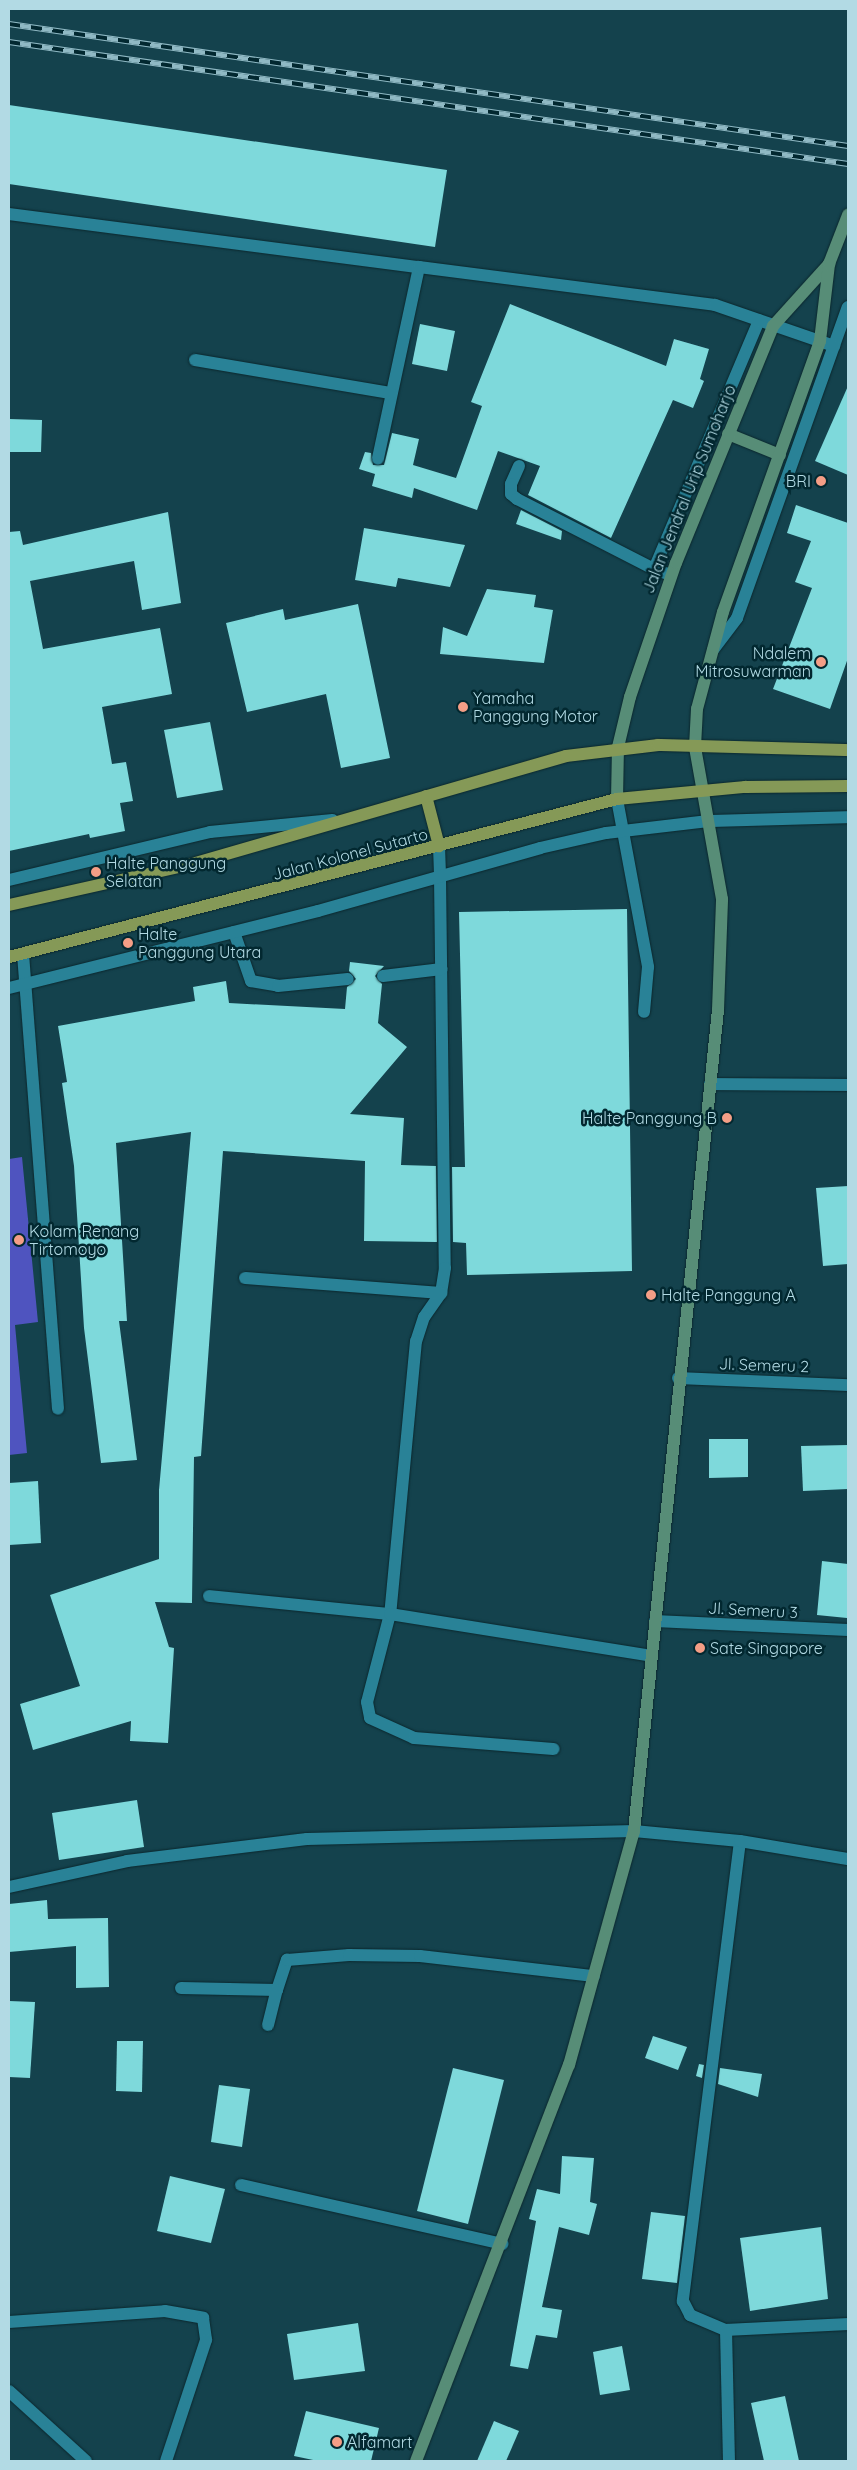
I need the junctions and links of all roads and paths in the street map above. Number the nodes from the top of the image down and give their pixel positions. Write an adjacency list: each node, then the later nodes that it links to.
1 (9, 214): 4 (street)
2 (848, 215): 3 (main road, Jalan Jendral Urip Sumoharjo)
3 (829, 264): 7 (main road, Jalan Jendral Urip Sumoharjo); 8 (main road, Jalan Jendral Urip Sumoharjo)
4 (419, 267): 6 (street); 11 (street)
5 (848, 307): 9 (street)
6 (759, 320): 7 (street); 12 (street)
7 (773, 326): 8 (street); 13 (main road, Jalan Jendral Urip Sumoharjo)
8 (820, 341): 9 (street); 14 (main road, Jalan Jendral Urip Sumoharjo)
9 (834, 346): 16 (street)
10 (194, 360): 11 (street)
11 (390, 393): 15 (street)
12 (713, 428): 13 (street); 17 (street)
13 (728, 434): 14 (main road); 19 (main road, Jalan Jendral Urip Sumoharjo)
14 (780, 455): 16 (street); 22 (main road, Jalan Jendral Urip Sumoharjo)
15 (378, 459)
16 (793, 460): 22 (street)
17 (699, 462): 19 (street); 20 (street)
18 (519, 466): 20 (street)
19 (714, 469): 21 (main road, Jalan Jendral Urip Sumoharjo)
20 (654, 569): 21 (street)
21 (671, 576): 23 (main road, Jalan Jendral Urip Sumoharjo)
22 (713, 650): 24 (main road, Jalan Jendral Urip Sumoharjo)
23 (618, 747): 24 (main road, Jalan Kolonel Sutarto); 28 (main road, Jalan Kolonel Sutarto); 29 (main road, Jalan Jendral Urip Sumoharjo)
24 (695, 747): 25 (main road, Jalan Kolonel Sutarto); 27 (main road, Jalan Jendral Urip Sumoharjo)
25 (848, 750)
26 (848, 786): 27 (main road, Jalan Kolonel Sutarto)
27 (701, 790): 29 (main road, Jalan Kolonel Sutarto); 32 (main road, Jalan Jendral Urip Sumoharjo)
28 (426, 796): 31 (main road, Jalan Kolonel Sutarto); 34 (main road)
29 (617, 799): 33 (street); 34 (main road, Jalan Kolonel Sutarto)
30 (848, 817): 32 (street)
31 (348, 819): 36 (street); 37 (main road, Jalan Kolonel Sutarto)
32 (708, 821): 33 (street); 47 (main road, Jalan Jendral Urip Sumoharjo)
33 (621, 832): 35 (street); 46 (street)
34 (439, 846): 35 (street); 39 (main road, Jalan Kolonel Sutarto)
35 (440, 877): 38 (street); 41 (street)
36 (9, 880)
37 (9, 905)
38 (234, 932): 43 (street); 44 (street)
39 (24, 954): 40 (main road, Jalan Kolonel Sutarto); 44 (street)
40 (9, 957)
41 (442, 969): 42 (street); 50 (street)
42 (383, 976)
43 (348, 979)
44 (26, 983): 45 (street); 53 (street)
45 (9, 988)
46 (644, 1012)
47 (710, 1084): 48 (street); 51 (main road, Jalan Jendral Urip Sumoharjo)
48 (848, 1085)
49 (245, 1278): 50 (street)
50 (441, 1293): 55 (street)
51 (678, 1378): 52 (street, Jl. Semeru 2); 56 (main road, Jalan Jendral Urip Sumoharjo)
52 (848, 1385)
53 (58, 1409)
54 (209, 1596): 55 (street)
55 (390, 1614): 58 (street); 59 (street)
56 (655, 1621): 57 (street, Jl. Semeru 3); 58 (main road, Jalan Jendral Urip Sumoharjo)
57 (848, 1630)
58 (652, 1656): 60 (main road, Jalan Jendral Urip Sumoharjo)
59 (554, 1749)
60 (634, 1831): 61 (street); 63 (street); 64 (main road, Jalan Jendral Urip Sumoharjo)
61 (740, 1841): 62 (street); 72 (street)
62 (848, 1859)
63 (9, 1887)
64 (594, 1976): 66 (street); 69 (main road, Jalan Jendral Urip Sumoharjo)
65 (181, 1988): 66 (street)
66 (277, 1990): 67 (street)
67 (268, 2025)
68 (241, 2185): 69 (street)
69 (502, 2244): 76 (main road, Jalan Jendral Urip Sumoharjo)
70 (9, 2322): 75 (street)
71 (848, 2324): 72 (street)
72 (726, 2330): 77 (street)
73 (9, 2391): 74 (street)
74 (86, 2461)
75 (166, 2461)
76 (416, 2461)
77 (729, 2461)

